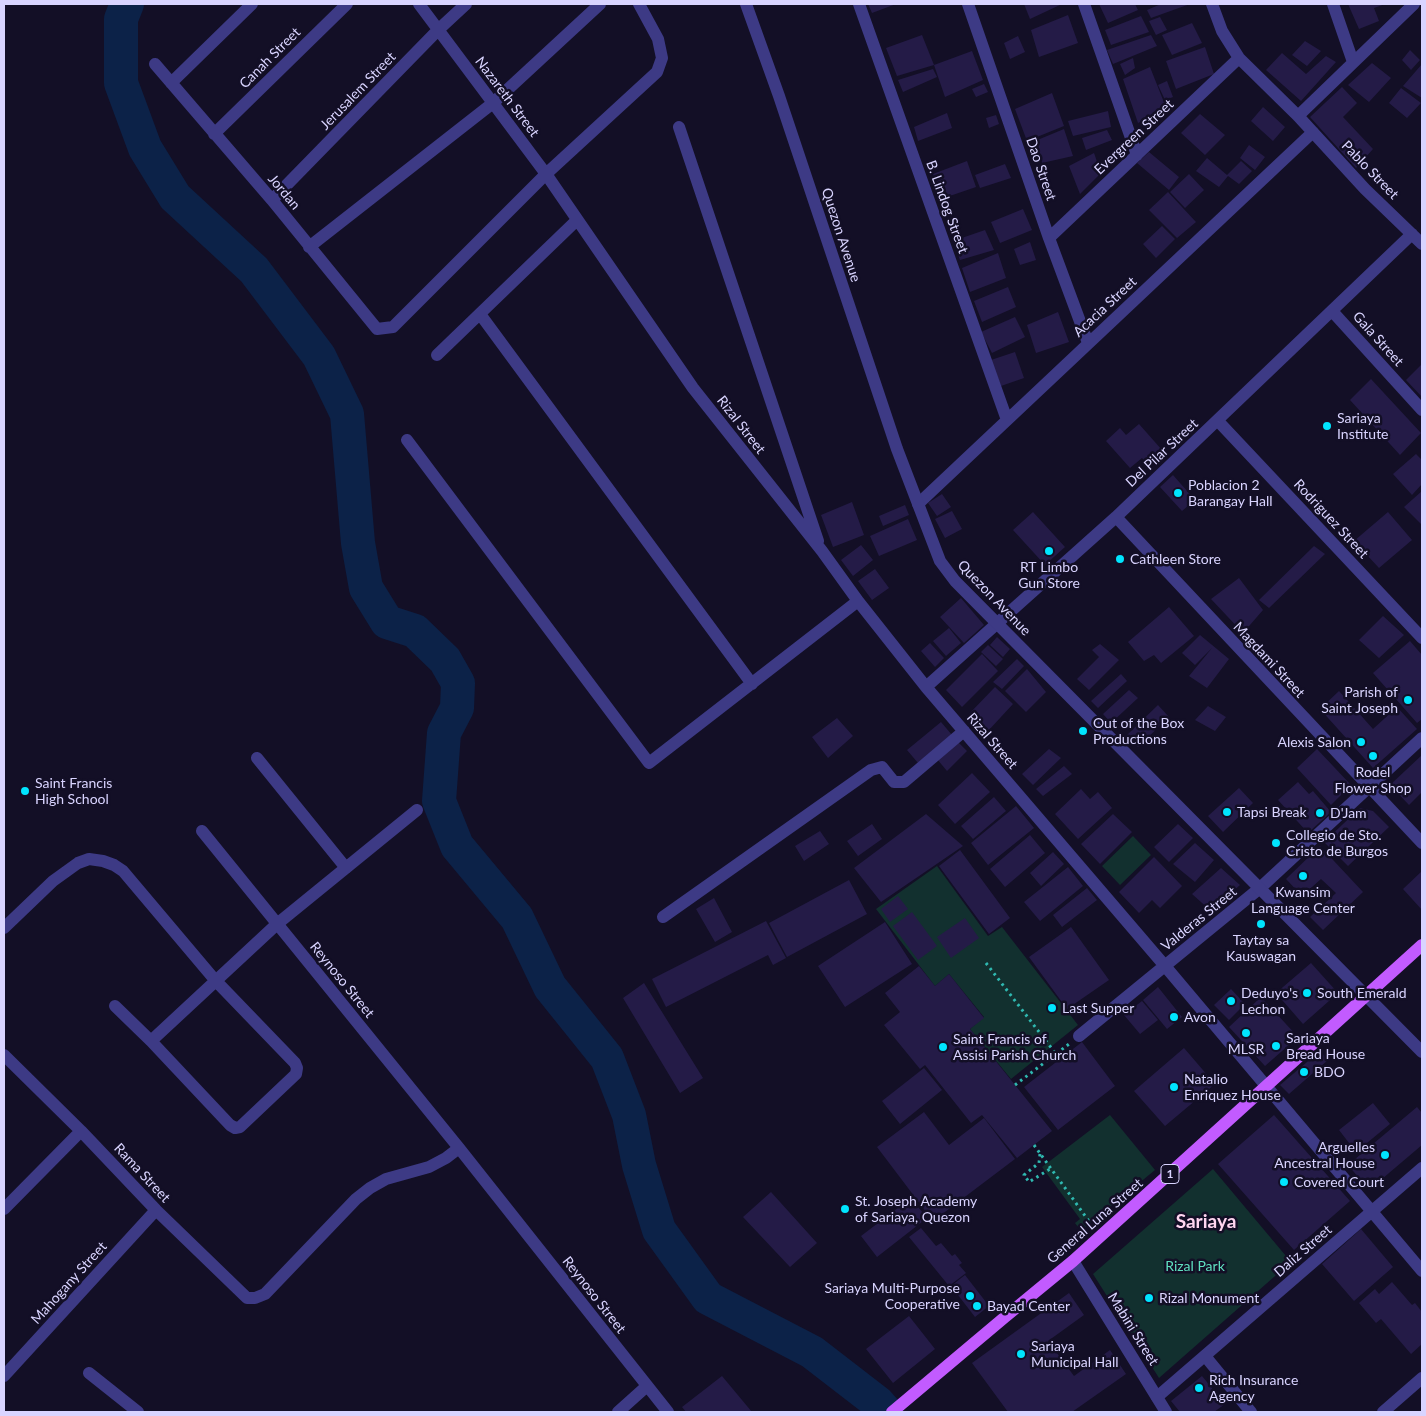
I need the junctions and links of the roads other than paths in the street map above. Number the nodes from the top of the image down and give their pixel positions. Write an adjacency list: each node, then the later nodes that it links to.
1 (252, 4): 18 (street)
2 (347, 4): 23 (street, Canah Street)
3 (419, 4): 14 (street, Nazareth Street)
4 (466, 4): 14 (street, Jerusalem Street)
5 (600, 4): 19 (street)
6 (639, 4): 25 (street)
7 (746, 4): 41 (street, Quezon Avenue)
8 (859, 4): 38 (street, B. Lindog Street)
9 (968, 4): 30 (street, Dao Street)
10 (1084, 4): 24 (street)
11 (1212, 4): 15 (street, Pablo Street)
12 (1333, 4): 16 (street)
13 (1414, 4): 16 (street)
14 (438, 30): 19 (street, Nazareth Street); 26 (street, Jerusalem Street)
15 (1239, 58): 20 (street, Pablo Street); 24 (street, Evergreen Street)
16 (1353, 62): 20 (street)
17 (155, 64): 18 (street, Jordan)
18 (171, 84): 23 (street, Jordan)
19 (493, 103): 25 (street, Nazareth Street); 32 (street)
20 (1298, 116): 22 (street, Pablo Street)
21 (679, 127): 43 (street)
22 (1313, 132): 29 (street, Pablo Street); 35 (street, Acacia Street)
23 (214, 134): 26 (street, Jordan)
24 (1137, 155): 30 (street, Evergreen Street)
25 (546, 174): 27 (street, Nazareth Street); 32 (street, Jordan)
26 (272, 200): 32 (street, Jordan)
27 (569, 208): 28 (street, Rizal Street)
28 (578, 220): 34 (street); 43 (street, Rizal Street)
29 (1412, 234): 31 (street, Pablo Street); 33 (street, Del Pilar Street)
30 (1049, 238): 35 (street, Dao Street)
31 (1422, 244)
32 (309, 247)
33 (1332, 311): 37 (street, Gala Street); 39 (street, Del Pilar Street)
34 (480, 314): 36 (street); 47 (street)
35 (1088, 343): 38 (street, Acacia Street)
36 (437, 354)
37 (1422, 410)
38 (1007, 420): 41 (street, Acacia Street)
39 (1218, 421): 42 (street, Del Pilar Street); 46 (street, Rodriguez Street)
40 (407, 440): 47 (street)
41 (918, 504): 45 (street, Quezon Avenue)
42 (1116, 517): 45 (street, Del Pilar Street); 52 (street, Magdami Street)
43 (822, 551): 44 (street, Rizal Street)
44 (858, 601): 47 (street); 48 (street, Rizal Street)
45 (997, 624): 48 (street, Del Pilar Street); 57 (street, Quezon Avenue)
46 (1422, 638)
47 (752, 684)
48 (926, 687): 49 (street, Rizal Street)
49 (964, 731): 58 (street); 62 (street, Rizal Street)
50 (1422, 738): 52 (street, Valderas Street)
51 (257, 758): 56 (street)
52 (1368, 788): 55 (street, Magdami Street); 57 (street, Valderas Street)
53 (417, 810): 56 (street)
54 (202, 831): 59 (street, Reynoso Street)
55 (1422, 844)
56 (346, 868): 59 (street)
57 (1260, 888): 62 (street, Valderas Street); 64 (street, Quezon Avenue)
58 (663, 917)
59 (277, 924): 63 (street); 72 (street, Reynoso Street)
60 (4, 928): 63 (street)
61 (1422, 945): 64 (main road, General Luna Street / 1)
62 (1165, 966): 66 (street, Valderas Street); 70 (street, Rizal Street)
63 (215, 980): 67 (street); 67 (street)
64 (1366, 996): 68 (street, Quezon Avenue); 70 (main road, General Luna Street / 1)
65 (115, 1006): 67 (street)
66 (1079, 1036)
67 (152, 1041)
68 (1422, 1052)
69 (4, 1055): 71 (street, Rama Street)
70 (1267, 1088): 76 (street, Rizal Street); 77 (main road, General Luna Street / 1)
71 (82, 1131): 74 (street); 75 (street, Rama Street)
72 (459, 1148): 75 (street, Rama Street); 83 (street, Reynoso Street)
73 (1422, 1168): 76 (street, Daliz Street)
74 (4, 1209)
75 (156, 1210): 81 (street, Mahogany Street)
76 (1372, 1212): 78 (street, Rizal Street); 79 (street, Daliz Street)
77 (1073, 1261): 84 (street, Mabini Street); 88 (main road, General Luna Street / 1)
78 (1422, 1271)
79 (1204, 1356): 84 (street, Daliz Street); 90 (street)
80 (89, 1373): 85 (street)
81 (4, 1376)
82 (1422, 1378): 91 (street)
83 (647, 1386): 86 (street); 87 (street, Reynoso Street)
84 (1157, 1397): 89 (street, Mabini Street)
85 (138, 1412)
86 (618, 1412)
87 (668, 1412)
88 (892, 1412)
89 (1166, 1412)
90 (1251, 1412)
91 (1383, 1412)

